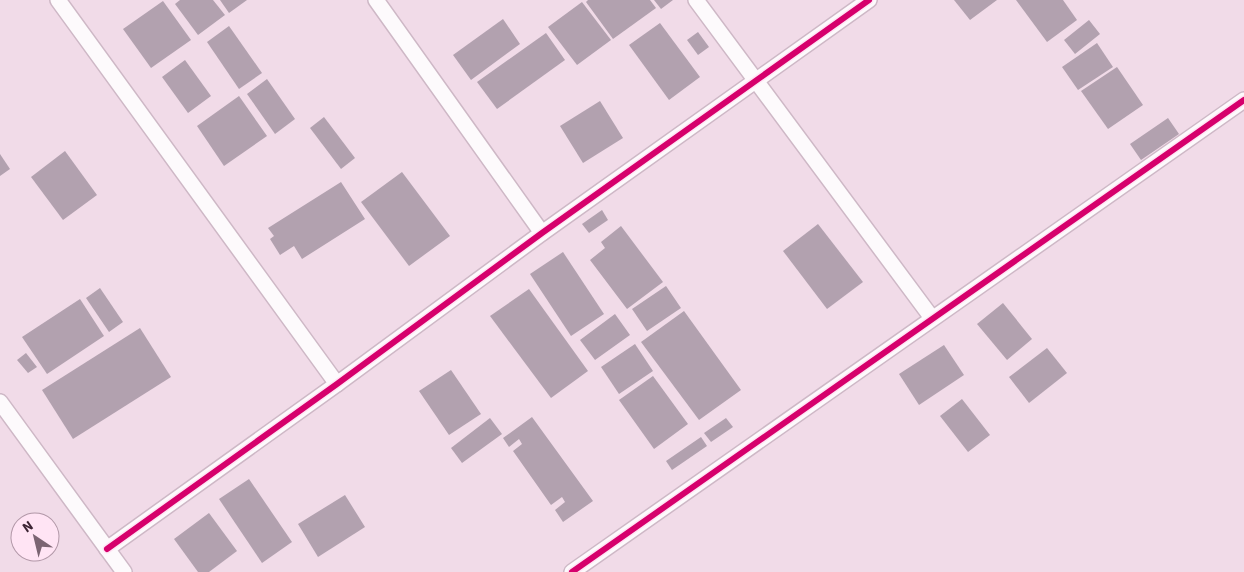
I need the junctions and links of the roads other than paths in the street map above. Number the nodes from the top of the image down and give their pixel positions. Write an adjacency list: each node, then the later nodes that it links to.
1 (58, 0): 9 (street)
2 (376, 0): 7 (street)
3 (696, 0): 5 (street)
4 (870, 0): 5 (street)
5 (756, 81): 7 (street); 8 (street)
6 (1244, 100): 8 (street)
7 (542, 234): 9 (street)
8 (932, 318): 13 (street)
9 (337, 384): 11 (street)
10 (0, 402): 11 (street)
11 (106, 549): 12 (street)
12 (124, 572)
13 (572, 572)

